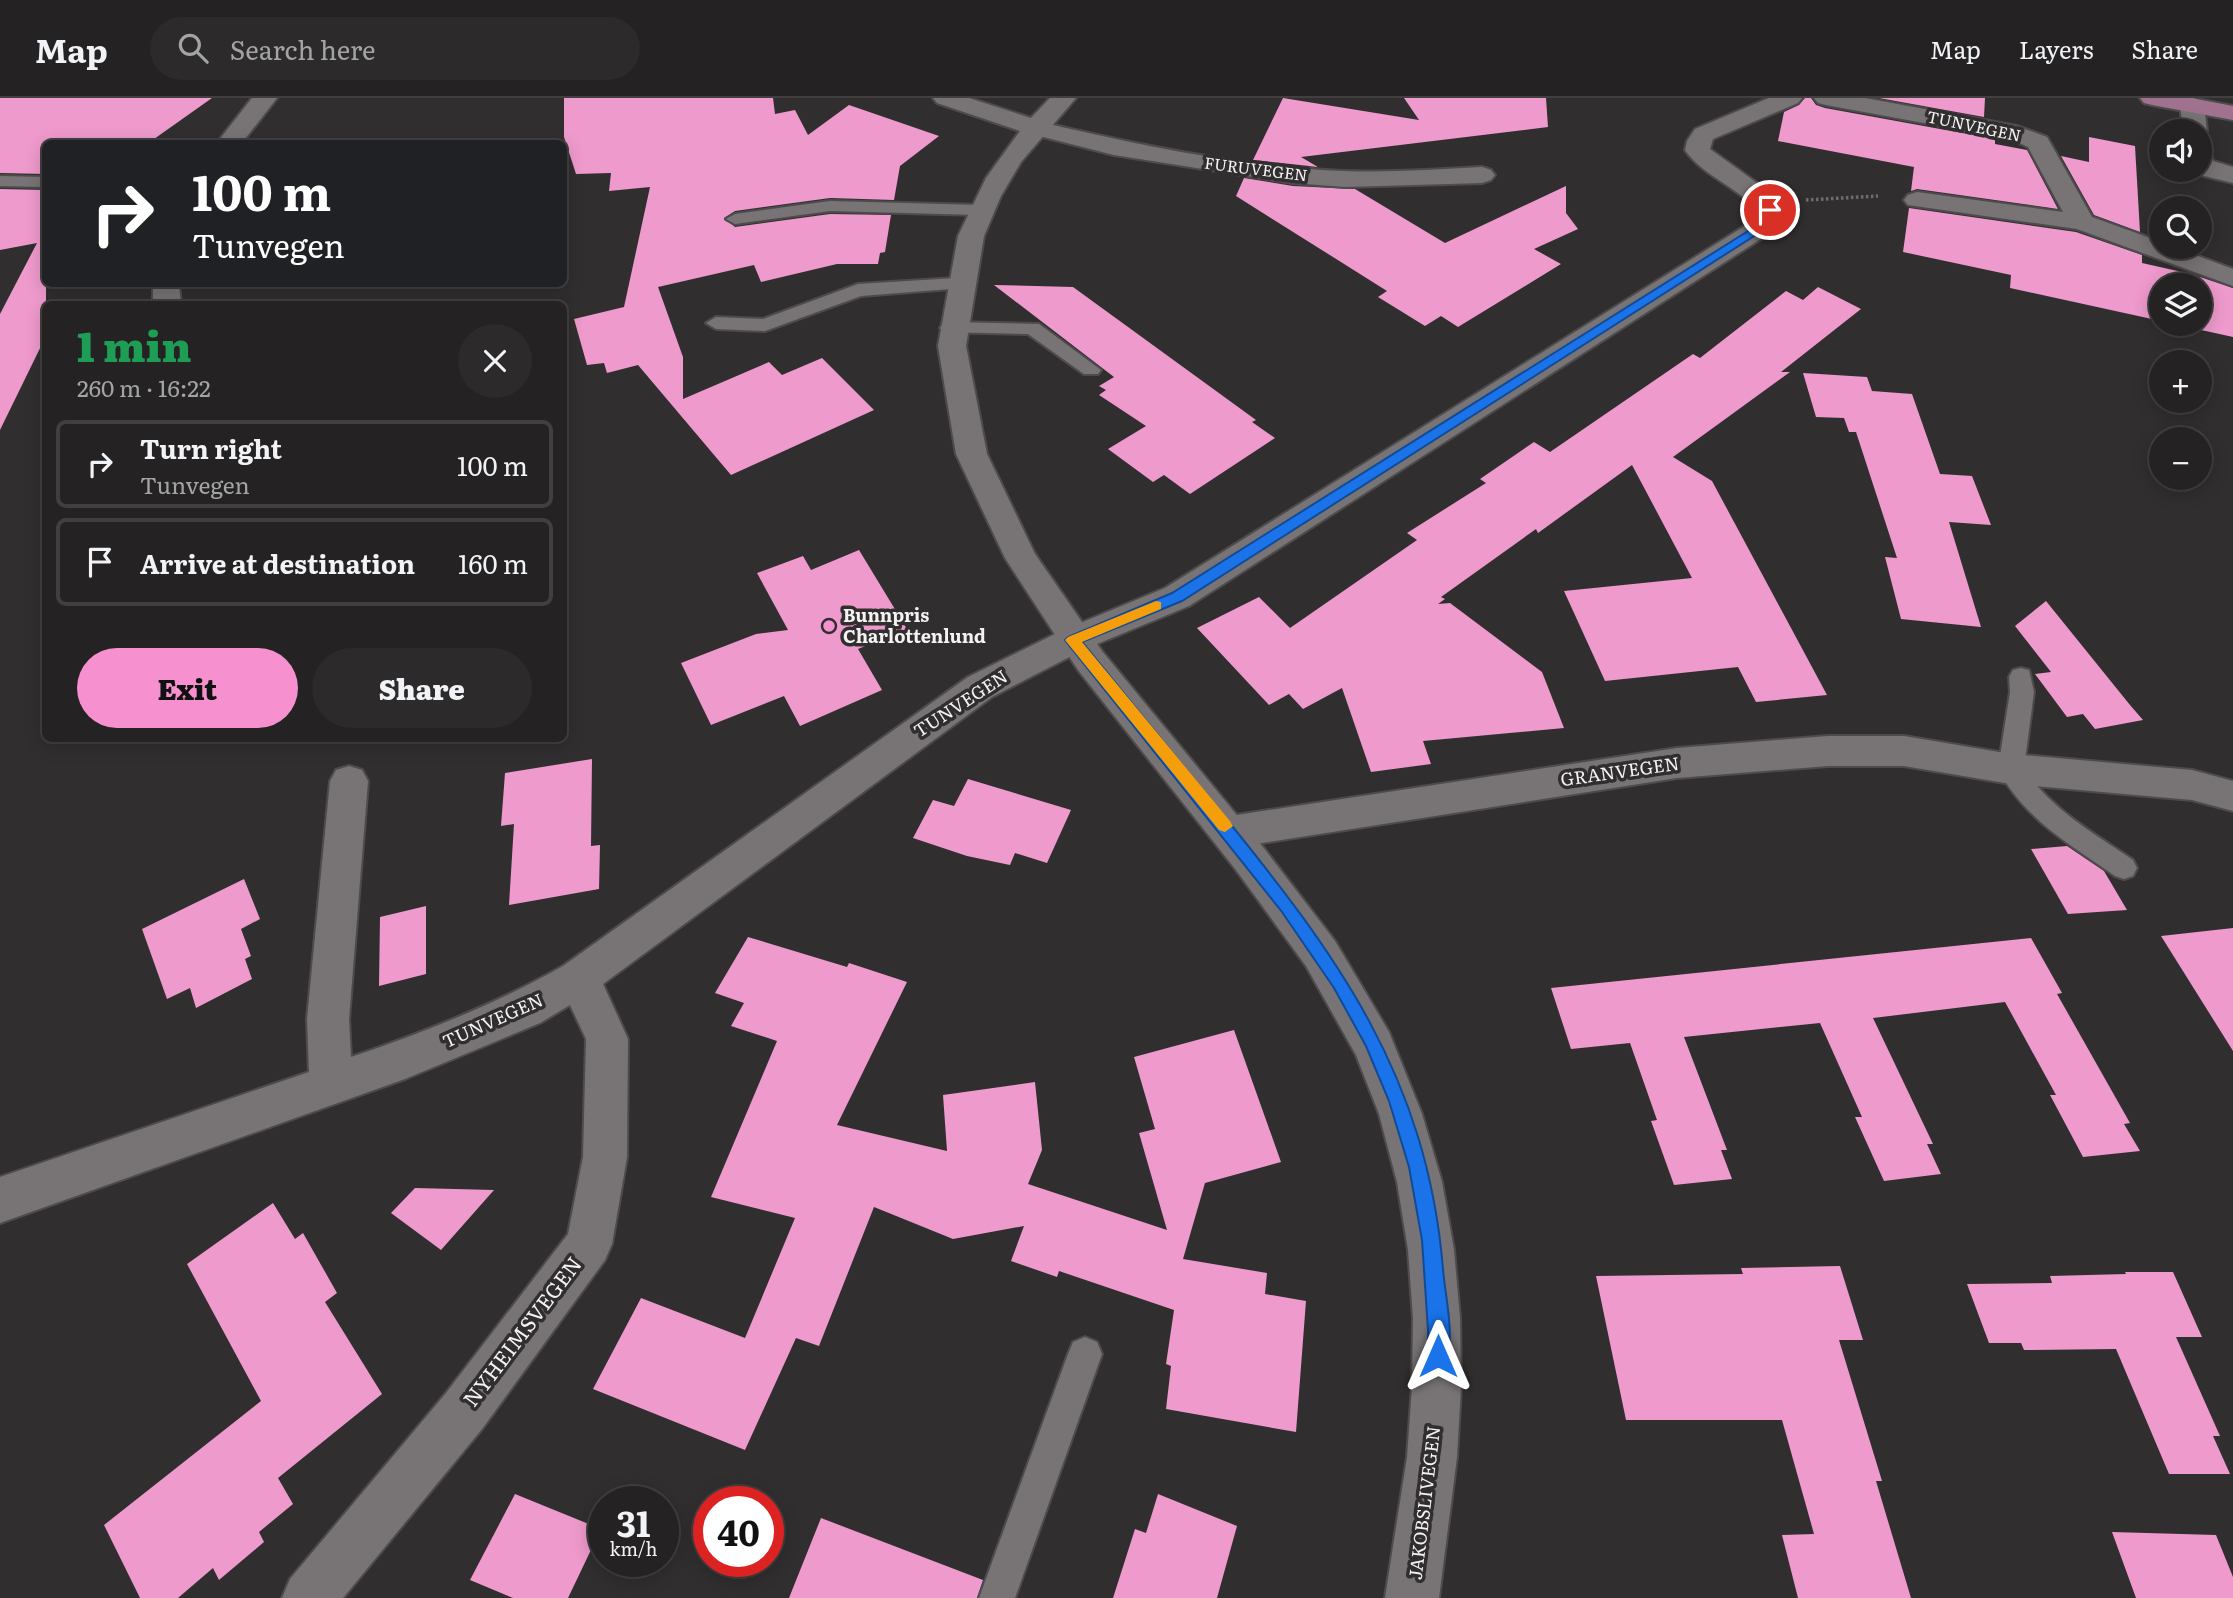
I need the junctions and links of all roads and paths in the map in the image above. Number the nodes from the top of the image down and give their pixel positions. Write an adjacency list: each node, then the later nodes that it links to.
1 (265, 98): 11 (street)
2 (945, 98): 10 (street, FURUVEGEN)
3 (1064, 98): 10 (street, JAKOBSLIVEGEN)
4 (1790, 98): 18 (street)
5 (1826, 98): 21 (street, TUNVEGEN)
6 (2152, 98): 7 (main road)
7 (2192, 106): 8 (main road); 9 (street)
8 (2233, 113)
9 (2194, 119)
10 (1033, 127): 13 (street, FURUVEGEN); 19 (street, JAKOBSLIVEGEN)
11 (231, 140)
12 (2212, 170): 14 (street)
13 (1482, 175)
14 (2233, 175)
15 (0, 181): 16 (lane)
16 (42, 182)
17 (1917, 200): 18 (path); 21 (street)
18 (1765, 203): 27 (street, TUNVEGEN)
19 (980, 210): 20 (lane); 23 (street, JAKOBSLIVEGEN)
20 (735, 219)
21 (2082, 222): 22 (street)
22 (2233, 278)
23 (956, 284): 24 (lane); 25 (street, JAKOBSLIVEGEN)
24 (716, 323)
25 (950, 327): 26 (lane); 27 (street, JAKOBSLIVEGEN)
26 (1091, 370)
27 (1073, 640): 32 (street, JAKOBSLIVEGEN); 34 (street, TUNVEGEN)
28 (2021, 677): 29 (lane)
29 (2011, 769): 31 (street, GRANVEGEN); 32 (street, GRANVEGEN); 33 (lane)
30 (349, 781): 35 (street)
31 (2233, 796)
32 (1230, 832): 40 (street, JAKOBSLIVEGEN)
33 (2124, 868)
34 (578, 979): 35 (street, TUNVEGEN); 38 (street, NYHEIMSVEGEN)
35 (331, 1083): 36 (street, TUNVEGEN)
36 (0, 1200)
37 (1085, 1354): 39 (lane)
38 (309, 1598)
39 (997, 1598)
40 (1412, 1598)

